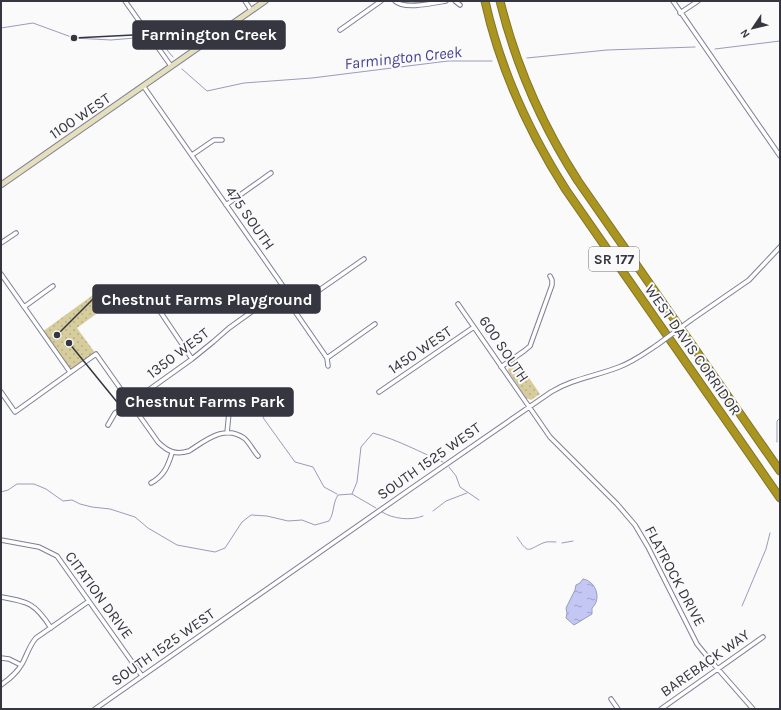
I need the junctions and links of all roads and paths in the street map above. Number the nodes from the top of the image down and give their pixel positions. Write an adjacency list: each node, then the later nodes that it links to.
1 (126, 1): 16 (street)
2 (245, 1): 13 (street)
3 (266, 1): 13 (street, 1100 WEST)
4 (380, 1): 15 (street)
5 (395, 1): 6 (street)
6 (446, 1)
7 (455, 1): 12 (street)
8 (485, 1): 54 (highway, WEST DAVIS CORRIDOR / SR 177)
9 (500, 1): 52 (highway, WEST DAVIS CORRIDOR / SR 177)
10 (673, 1): 14 (street)
11 (698, 1): 14 (street)
12 (460, 5)
13 (251, 10): 16 (street, 1100 WEST)
14 (680, 13): 20 (street)
15 (340, 30)
16 (172, 66): 17 (street, 1100 WEST)
17 (144, 87): 19 (street, 475 SOUTH); 22 (street, 1100 WEST)
18 (222, 140): 19 (street)
19 (192, 155): 23 (street, 475 SOUTH)
20 (780, 156)
21 (271, 173): 23 (street)
22 (1, 184)
23 (226, 205): 31 (street, 475 SOUTH)
24 (16, 233): 25 (street)
25 (1, 244)
26 (780, 247): 47 (street, SOUTH 1525 WEST, bridge)
27 (364, 259): 35 (street)
28 (1, 274): 34 (street)
29 (550, 276): 41 (street)
30 (53, 286): 34 (street)
31 (285, 288): 35 (street, 475 SOUTH); 39 (street, 1350 WEST)
32 (149, 295): 39 (street)
33 (458, 304): 37 (street, 600 SOUTH)
34 (24, 307): 42 (street)
35 (295, 307): 38 (street, 475 SOUTH)
36 (375, 324): 38 (street)
37 (474, 327): 41 (street, 600 SOUTH); 44 (street, 1450 WEST)
38 (327, 358): 40 (street, 475 SOUTH)
39 (192, 359): 46 (street, 1350 WEST)
40 (328, 366)
41 (502, 367): 47 (street, 600 SOUTH)
42 (70, 372): 43 (street); 46 (street)
43 (1, 392)
44 (379, 392)
45 (230, 402): 49 (street)
46 (130, 403): 48 (street, 1350 WEST); 50 (street)
47 (529, 407): 62 (street, FLATROCK DRIVE); 63 (street, SOUTH 1525 WEST)
48 (108, 424)
49 (228, 433): 50 (street); 51 (street)
50 (172, 453): 53 (street)
51 (258, 456)
52 (780, 472)
53 (150, 483)
54 (780, 498)
55 (1, 540): 57 (street, CITATION DRIVE)
56 (1, 597): 58 (street)
57 (89, 601): 58 (street); 63 (street, CITATION DRIVE)
58 (51, 628): 61 (street)
59 (763, 637): 62 (street, BAREBACK WAY)
60 (1, 658): 61 (street)
61 (21, 665): 64 (street)
62 (717, 669): 70 (street, BAREBACK WAY); 71 (street, FLATROCK DRIVE)
63 (142, 676): 66 (street, SOUTH 1525 WEST)
64 (1, 685)
65 (610, 699): 69 (street)
66 (102, 704): 67 (street, SOUTH 1525 WEST); 68 (street)
67 (95, 709)
68 (105, 709)
69 (618, 709)
70 (661, 709)
71 (753, 709)

